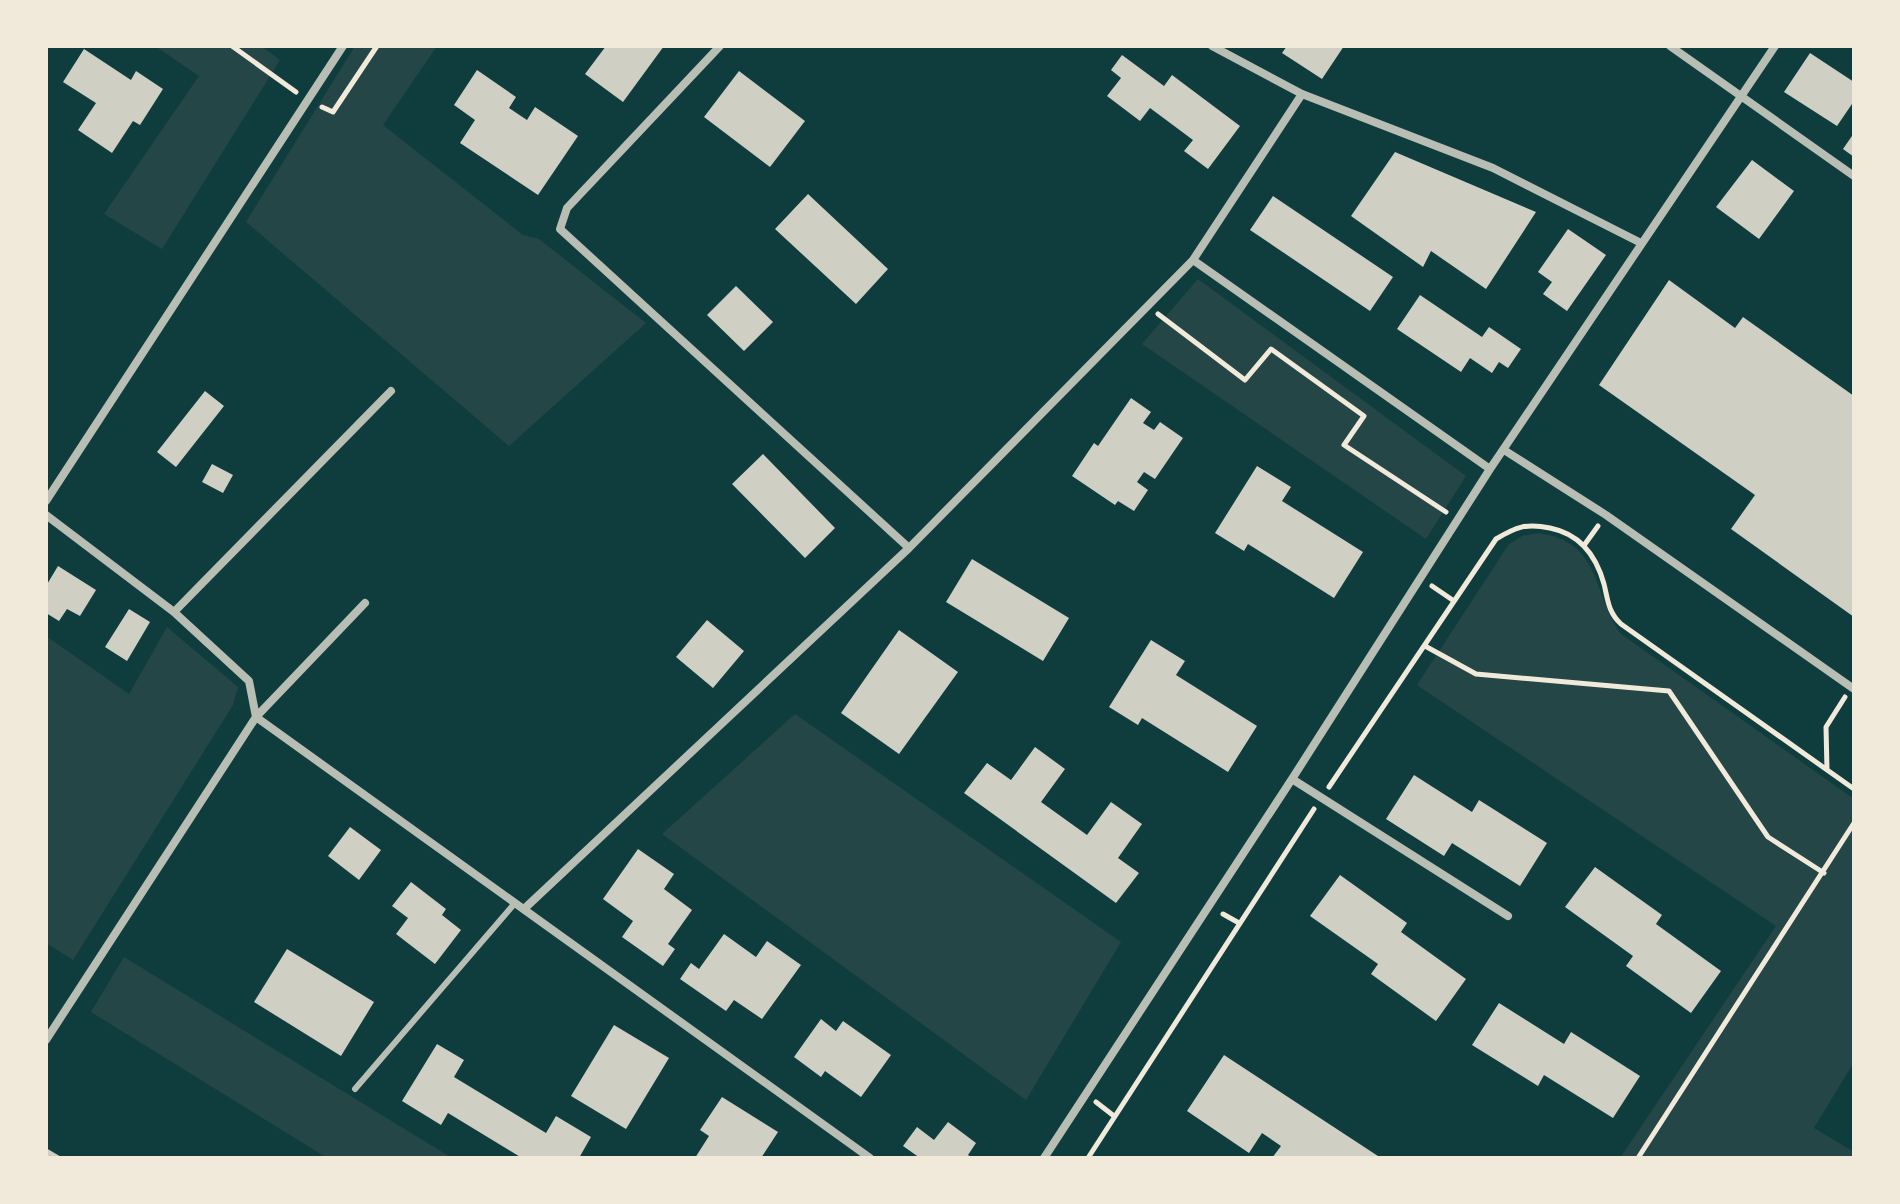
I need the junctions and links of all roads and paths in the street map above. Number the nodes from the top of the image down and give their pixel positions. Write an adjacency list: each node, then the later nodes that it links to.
1 (343, 46): 16 (street)
2 (720, 46): 20 (street)
3 (1212, 46): 6 (street)
4 (1670, 46): 7 (street)
5 (1775, 46): 7 (street)
6 (1302, 94): 9 (street); 10 (street)
7 (1741, 96): 8 (street); 9 (street)
8 (1854, 176)
9 (1641, 243): 13 (street)
10 (1193, 260): 11 (street); 14 (street)
11 (1148, 306): 19 (path); 20 (street)
12 (391, 391): 24 (street)
13 (1504, 450): 14 (street); 26 (street)
14 (1490, 469): 19 (street)
15 (46, 482): 16 (street)
16 (55, 488): 17 (street)
17 (46, 501)
18 (46, 515): 24 (street)
19 (1458, 520): 21 (street)
20 (909, 548): 35 (street)
21 (1421, 578): 22 (path); 29 (street)
22 (1454, 601): 25 (path); 28 (path)
23 (365, 603): 27 (street)
24 (174, 612): 27 (street)
25 (1425, 646): 31 (path); 33 (path)
26 (1853, 688): 28 (path)
27 (256, 717): 34 (street); 37 (street)
28 (1827, 771): 30 (path)
29 (1292, 779): 31 (street); 40 (street)
30 (1854, 789)
31 (1322, 797): 36 (street); 41 (path)
32 (1854, 823): 33 (path)
33 (1824, 873): 42 (path)
34 (515, 903): 35 (street); 38 (lane)
35 (524, 909): 39 (street)
36 (1508, 916)
37 (46, 1040)
38 (355, 1089)
39 (870, 1158)
40 (1044, 1158)
41 (1088, 1158)
42 (1638, 1158)

